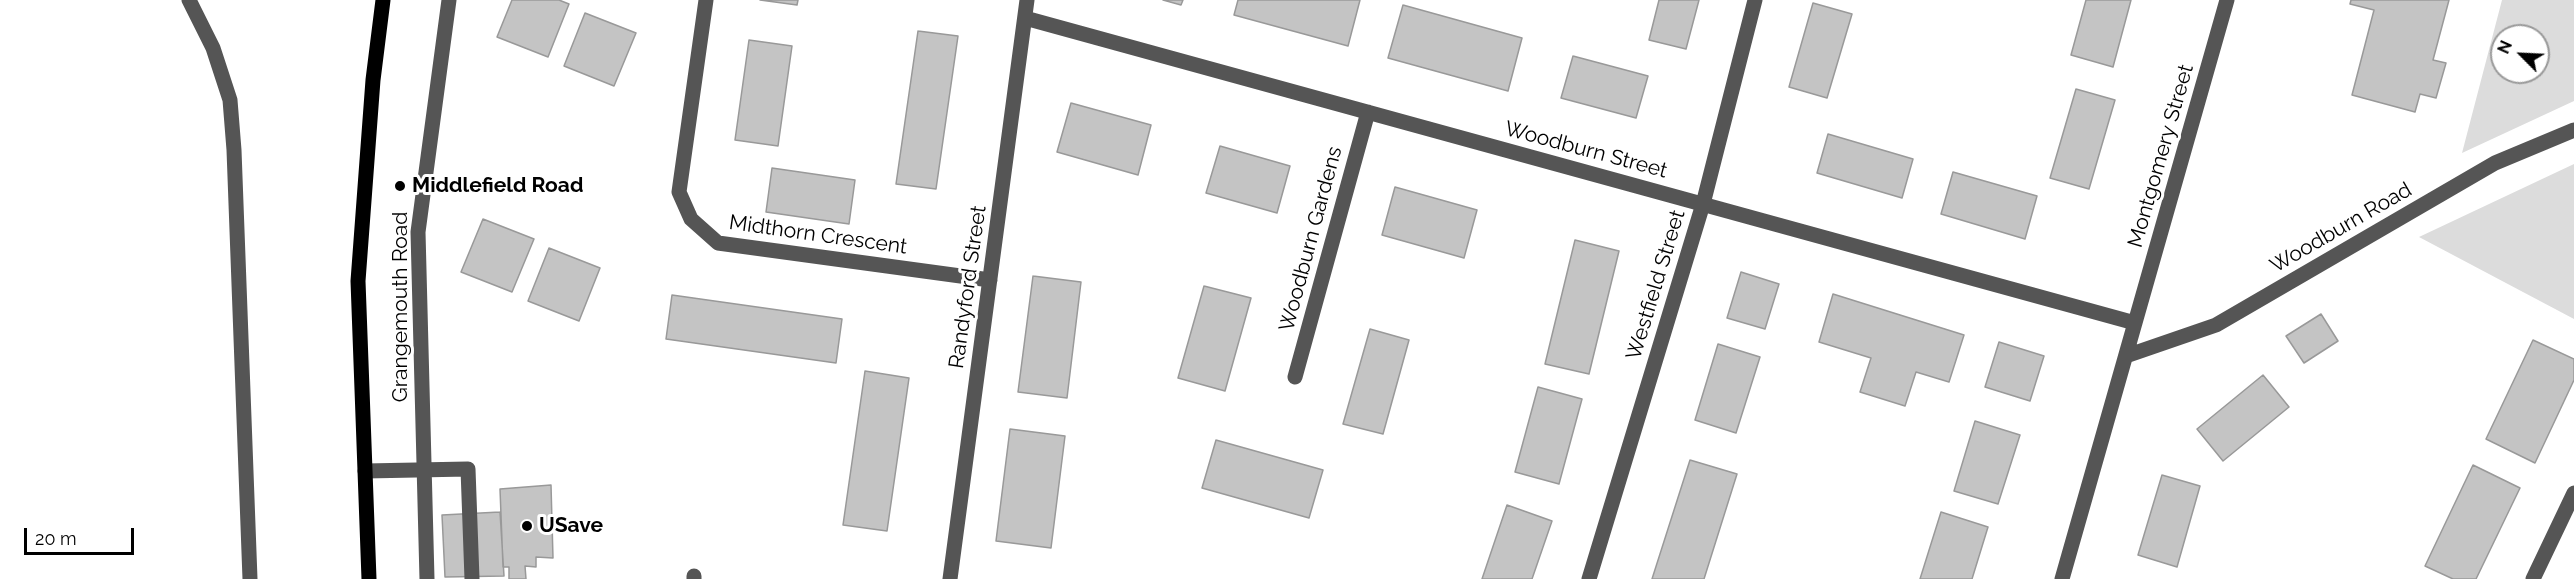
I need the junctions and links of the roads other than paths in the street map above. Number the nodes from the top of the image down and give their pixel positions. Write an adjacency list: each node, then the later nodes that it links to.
1 (189, 0): 19 (street)
2 (383, 0): 17 (main road, Grangemouth Road)
3 (449, 0): 16 (street, Grangemouth Road)
4 (706, 0): 12 (street, Midthorn Crescent)
5 (1027, 0): 8 (street, Randyford Street)
6 (1755, 0): 11 (street, Westfield Street)
7 (2228, 0): 13 (street, Montgomery Street)
8 (1025, 18): 9 (street, Woodburn Street); 12 (street, Randyford Street)
9 (1368, 112): 11 (street, Woodburn Street); 15 (street, Woodburn Gardens)
10 (2574, 130): 14 (street, Woodburn Road)
11 (1703, 204): 13 (street, Woodburn Street); 24 (street, Westfield Street)
12 (990, 280): 23 (street, Randyford Street)
13 (2135, 323): 14 (street)
14 (2126, 356): 25 (street)
15 (1295, 377)
16 (424, 469): 17 (street); 21 (street, Grangemouth Road); 22 (street)
17 (365, 471): 20 (main road, Grangemouth Road)
18 (2574, 493): 26 (street)
19 (250, 579)
20 (369, 579)
21 (427, 579)
22 (472, 579)
23 (950, 579)
24 (1589, 579)
25 (2062, 579)
26 (2533, 579)

